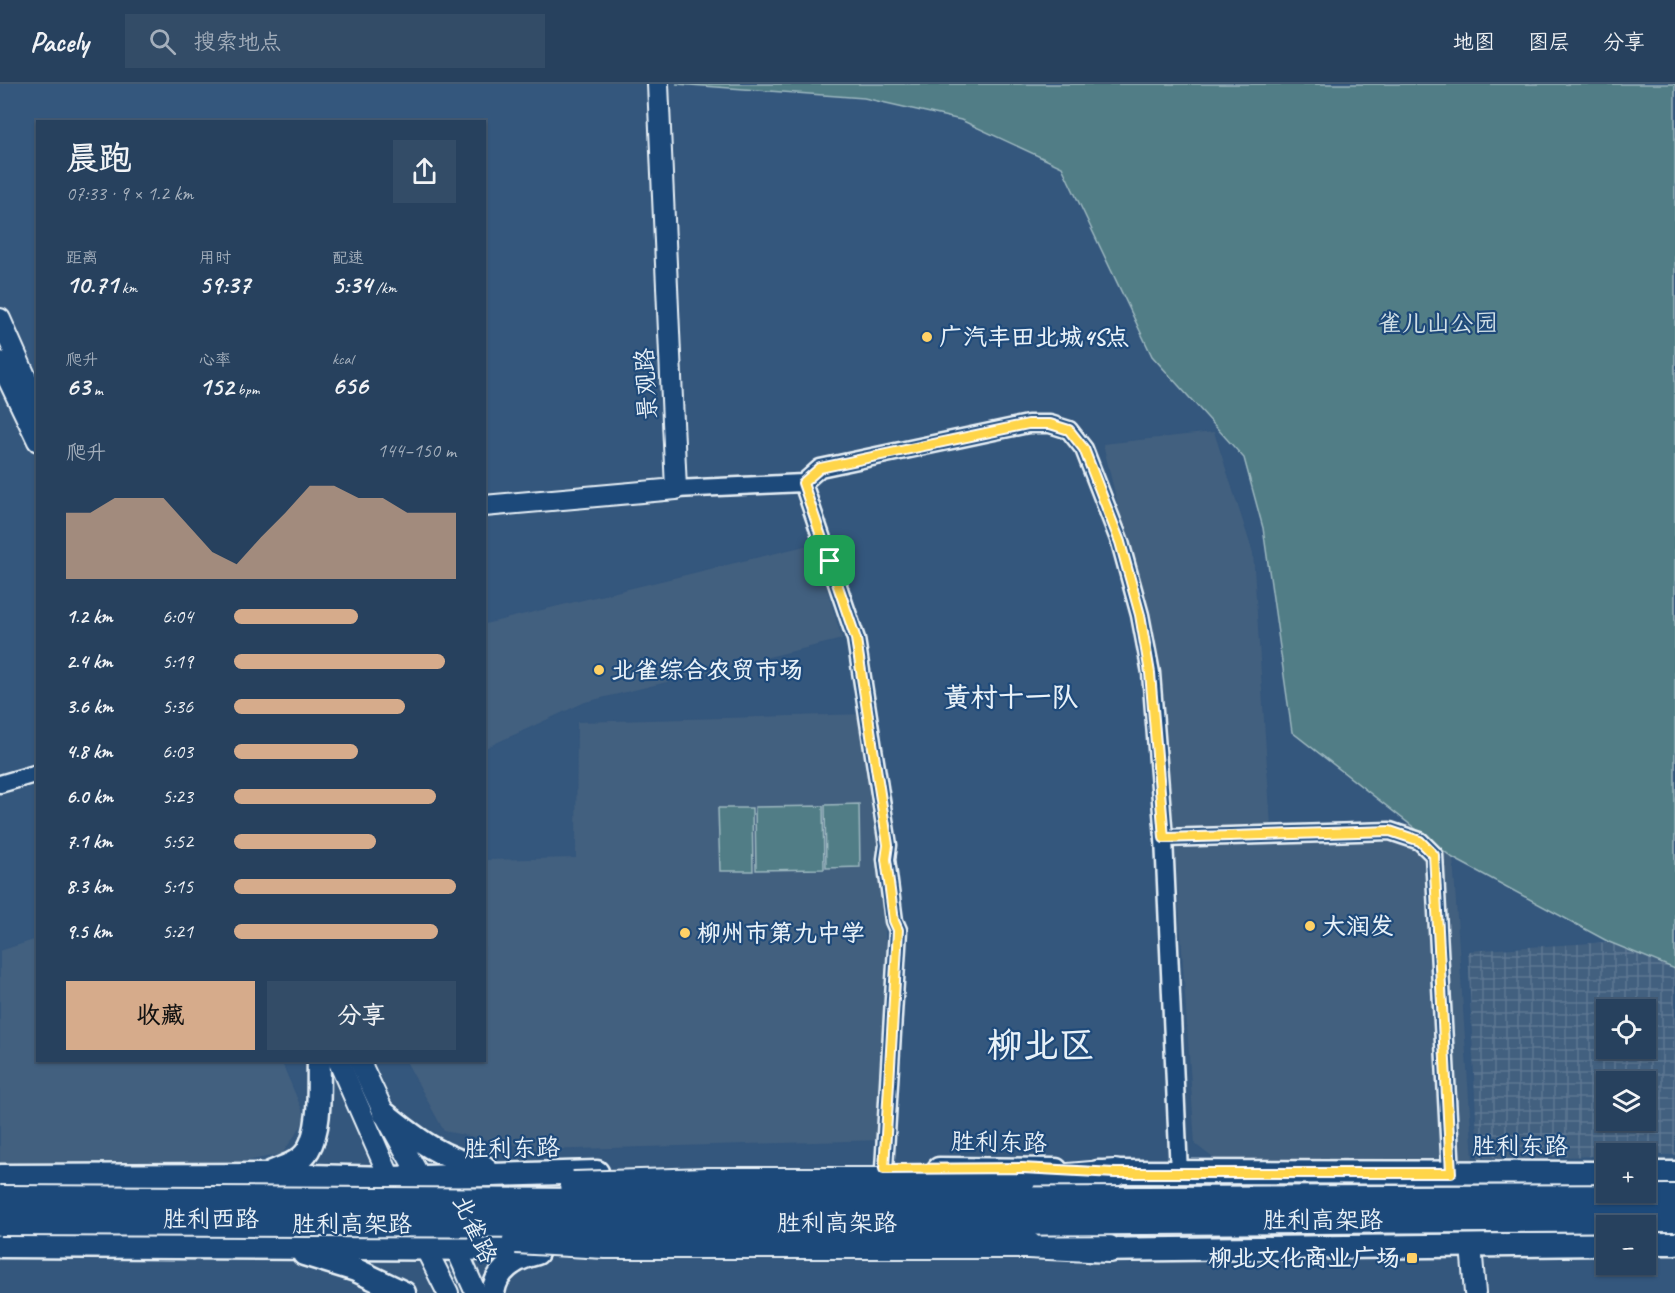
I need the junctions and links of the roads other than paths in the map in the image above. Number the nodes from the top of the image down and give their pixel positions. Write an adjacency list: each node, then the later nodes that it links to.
1 (658, 84): 7 (street, 景观路)
2 (0, 320): 4 (street)
3 (0, 362): 5 (street)
4 (36, 401)
5 (36, 437)
6 (803, 483): 7 (street); 11 (street); 16 (street)
7 (676, 489): 8 (street)
8 (486, 506)
9 (36, 774): 10 (street)
10 (0, 784)
11 (1164, 838): 19 (street); 20 (street)
12 (319, 1062): 24 (main road)
13 (339, 1062): 27 (street)
14 (360, 1062): 15 (street, 北雀路)
15 (384, 1113): 17 (main road); 26 (street, 北雀路)
16 (884, 1169): 17 (main road, 胜利东路); 18 (main road, 胜利东路)
17 (524, 1173): 26 (main road, 胜利东路)
18 (1115, 1173): 19 (main road, 胜利东路); 30 (main road, bridge)
19 (1179, 1173): 20 (main road, 胜利东路)
20 (1451, 1173): 21 (main road, 胜利东路)
21 (1596, 1173)
22 (1656, 1173): 23 (main road)
23 (1675, 1173)
24 (268, 1174): 25 (main road, 胜利西路); 27 (main road, 胜利西路)
25 (0, 1176)
26 (421, 1177): 27 (main road, 胜利东路); 40 (street, 北雀路)
27 (390, 1178): 39 (street)
28 (1675, 1198): 30 (main road, 胜利高架路, bridge)
29 (0, 1199): 30 (main road, 胜利高架路, bridge)
30 (381, 1213): 31 (main road, 胜利高架路, bridge); 32 (main road, 胜利高架路, bridge); 42 (main road, bridge)
31 (1675, 1218)
32 (0, 1222)
33 (1656, 1243): 34 (main road)
34 (1675, 1243)
35 (1596, 1244): 36 (main road)
36 (1471, 1245): 42 (main road); 47 (street)
37 (0, 1246): 38 (main road, 胜利西路)
38 (279, 1247): 39 (main road, 胜利西路); 43 (main road)
39 (427, 1247): 40 (main road, 胜利西路); 44 (street)
40 (457, 1249): 41 (main road); 45 (street, 北雀路)
41 (551, 1249): 42 (main road); 46 (main road)
42 (1109, 1249)
43 (404, 1293)
44 (448, 1293)
45 (476, 1293)
46 (493, 1293)
47 (1475, 1293)

